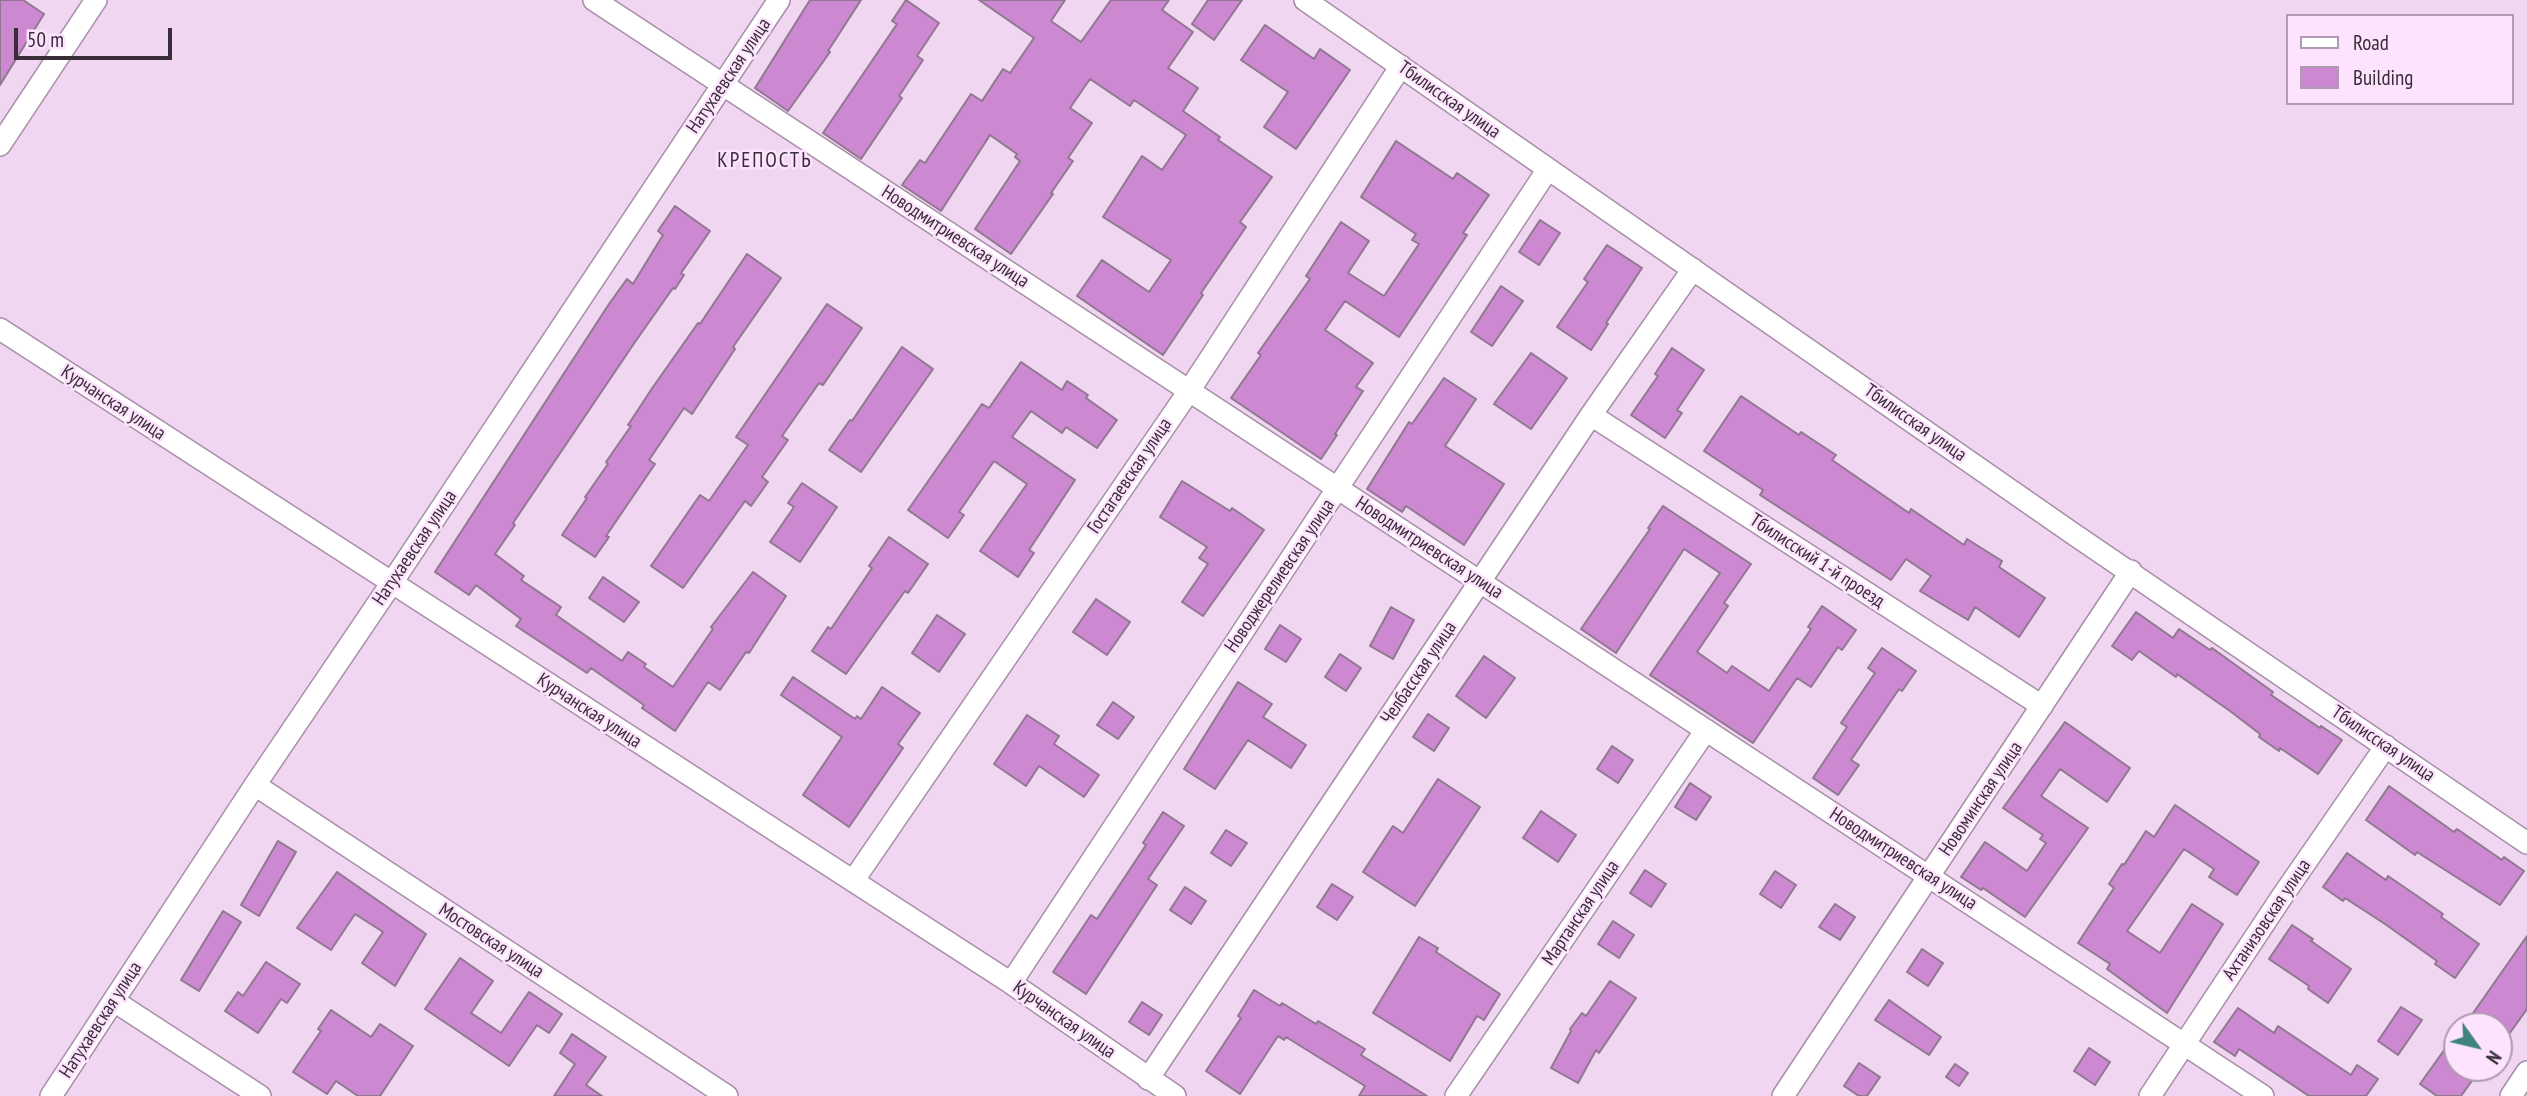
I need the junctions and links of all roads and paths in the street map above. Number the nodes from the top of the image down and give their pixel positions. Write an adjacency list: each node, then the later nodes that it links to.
1 (96, 0): 7 (street)
2 (594, 0): 6 (street, Новодмитриевская улица)
3 (779, 0): 6 (street, Натухаевская улица)
4 (1305, 0): 5 (street, Тбилисская улица)
5 (1401, 66): 8 (street, Тбилисская улица); 11 (street, Гостагаевская улица)
6 (723, 85): 11 (street, Новодмитриевская улица); 16 (street, Натухаевская улица)
7 (0, 145)
8 (1548, 169): 9 (street, Тбилисская улица); 13 (street, Новоджерелиевская улица)
9 (1693, 269): 12 (street, Челбасская улица); 14 (street, Тбилисская улица)
10 (0, 330): 16 (street, Курчанская улица)
11 (1189, 391): 13 (street, Новодмитриевская улица); 23 (street, Гостагаевская улица)
12 (1591, 415): 15 (street, Челбасская улица); 17 (street, Тбилисский 1-й проезд)
13 (1339, 489): 15 (street, Новодмитриевская улица); 24 (street, Новоджерелиевская улица)
14 (2131, 571): 17 (street, Новоминская улица); 19 (street, Тбилисская улица)
15 (1480, 582): 18 (street, Новодмитриевская улица); 28 (street, Челбасская улица)
16 (391, 584): 20 (street, Натухаевская улица); 23 (street, Курчанская улица)
17 (2042, 706): 22 (street, Новоминская улица)
18 (1706, 730): 22 (street, Новодмитриевская улица); 33 (street, Мартанская улица)
19 (2386, 746): 21 (street, Тбилисская улица); 26 (street, Ахтанизовская улица)
20 (255, 785): 25 (street, Натухаевская улица); 31 (street, Мостовская улица)
21 (2527, 843)
22 (1929, 877): 26 (street, Новодмитриевская улица); 34 (street, Новоминская улица)
23 (853, 881): 24 (street, Курчанская улица)
24 (1011, 983): 28 (street, Курчанская улица)
25 (114, 1001): 29 (street, Натухаевская улица); 30 (street)
26 (2185, 1045): 35 (street, Ахтанизовская улица); 36 (street, Новодмитриевская улица)
27 (2527, 1072): 37 (street)
28 (1148, 1079): 32 (street, Курчанская улица)
29 (51, 1096)
30 (260, 1096)
31 (727, 1096)
32 (1175, 1096)
33 (1456, 1096)
34 (1783, 1096)
35 (2150, 1096)
36 (2263, 1096)
37 (2511, 1096)

